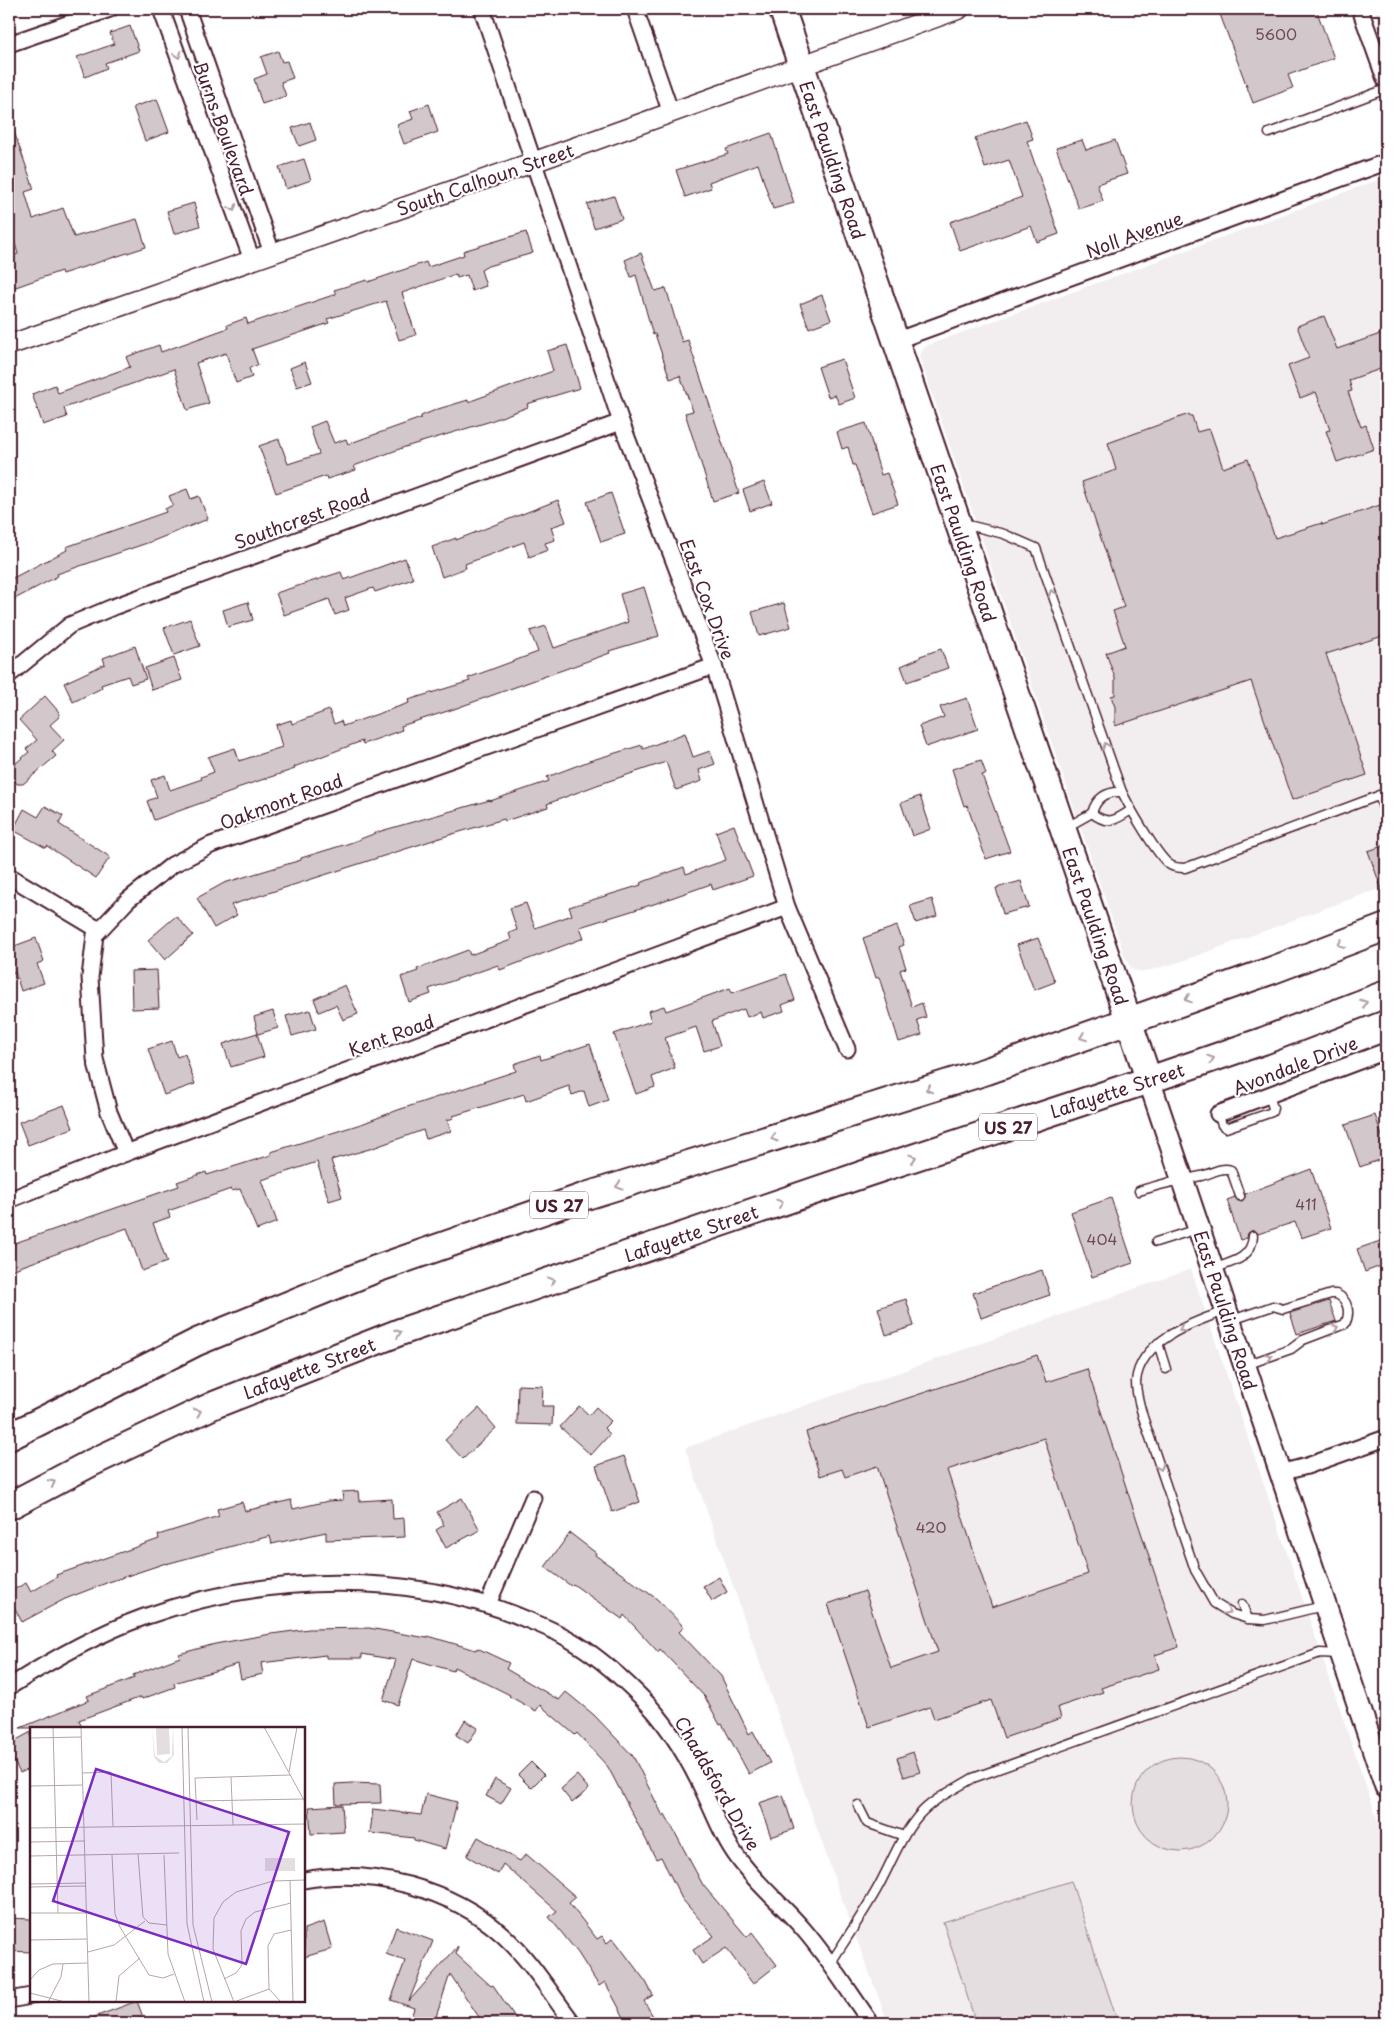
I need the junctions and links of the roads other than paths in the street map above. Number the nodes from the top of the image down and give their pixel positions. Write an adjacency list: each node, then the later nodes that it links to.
1 (110, 9): 9 (street)
2 (161, 9): 18 (street, Burns Boulevard, one-way to 18)
3 (187, 9): 17 (street, Burns Boulevard)
4 (482, 9): 15 (street, East Cox Drive)
5 (635, 9): 13 (street)
6 (782, 9): 10 (main road, East Paulding Road)
7 (959, 9): 10 (street, South Calhoun Street)
8 (1360, 9): 11 (street)
9 (9, 44)
10 (801, 67): 13 (street, South Calhoun Street); 19 (main road, East Paulding Road)
11 (1386, 82)
12 (1386, 90): 14 (lane)
13 (671, 113): 15 (street, South Calhoun Street)
14 (1270, 133)
15 (534, 162): 17 (street, South Calhoun Street); 21 (street, East Cox Drive)
16 (1386, 162): 19 (street, Noll Avenue)
17 (272, 253): 18 (street, South Calhoun Street)
18 (252, 260): 20 (street, South Calhoun Street)
19 (895, 341): 22 (main road, East Paulding Road)
20 (9, 345)
21 (621, 422): 24 (street, East Cox Drive); 26 (street, Southcrest Road)
22 (957, 523): 27 (lane, one-way to 22); 32 (main road, East Paulding Road)
23 (1386, 665): 25 (lane)
24 (714, 666): 34 (street, East Cox Drive); 36 (street, Oakmont Road)
25 (1386, 669)
26 (9, 675)
27 (1122, 792): 29 (lane); 30 (lane)
28 (1382, 794): 29 (lane); 31 (lane)
29 (1131, 810): 30 (lane)
30 (1092, 813): 32 (lane)
31 (1386, 817)
32 (1063, 829): 38 (main road, East Paulding Road)
33 (9, 876): 36 (street)
34 (787, 907): 39 (street, East Cox Drive); 43 (street, Kent Road)
35 (1386, 927): 38 (highway, US 27, one-way to 38)
36 (99, 930): 43 (street, Oakmont Road)
37 (1386, 994): 41 (highway, Lafayette Street / US 27, one-way to 37)
38 (1128, 1020): 41 (main road, East Paulding Road); 56 (highway, US 27, one-way to 56)
39 (847, 1049)
40 (1386, 1051): 42 (street, Avondale Drive)
41 (1149, 1080): 44 (main road, East Paulding Road); 60 (highway, Lafayette Street / US 27, one-way to 41)
42 (1218, 1114)
43 (126, 1153): 47 (street, Kent Road)
44 (1183, 1179): 45 (lane); 46 (lane); 48 (main road, East Paulding Road)
45 (1139, 1191)
46 (1240, 1196)
47 (9, 1200)
48 (1199, 1228): 50 (lane); 51 (main road, East Paulding Road)
49 (1253, 1236): 51 (lane)
50 (1156, 1242)
51 (1213, 1268): 52 (main road, East Paulding Road)
52 (1229, 1316): 53 (lane, one-way to 53); 54 (main road, East Paulding Road); 54 (lane, one-way to 52)
53 (1158, 1343): 55 (lane); 64 (lane, one-way to 64)
54 (1245, 1365): 58 (main road, East Paulding Road)
55 (1166, 1368)
56 (9, 1437)
57 (1386, 1438): 58 (street)
58 (1280, 1473): 63 (main road, East Paulding Road)
59 (533, 1498): 61 (street)
60 (9, 1506)
61 (488, 1604): 66 (street, Chaddsford Drive); 71 (street, Chaddsford Drive)
62 (1242, 1604): 64 (lane)
63 (1324, 1605): 64 (lane); 65 (main road, East Paulding Road)
64 (1248, 1619)
65 (1341, 1655): 67 (main road, East Paulding Road); 69 (lane)
66 (9, 1687)
67 (1386, 1787)
68 (858, 1805): 69 (lane)
69 (904, 1836): 71 (lane)
70 (305, 1880): 74 (street)
71 (830, 1964): 75 (street, Chaddsford Drive)
72 (30, 1996): 73 (street)
73 (9, 2000)
74 (573, 2023)
75 (871, 2023)

